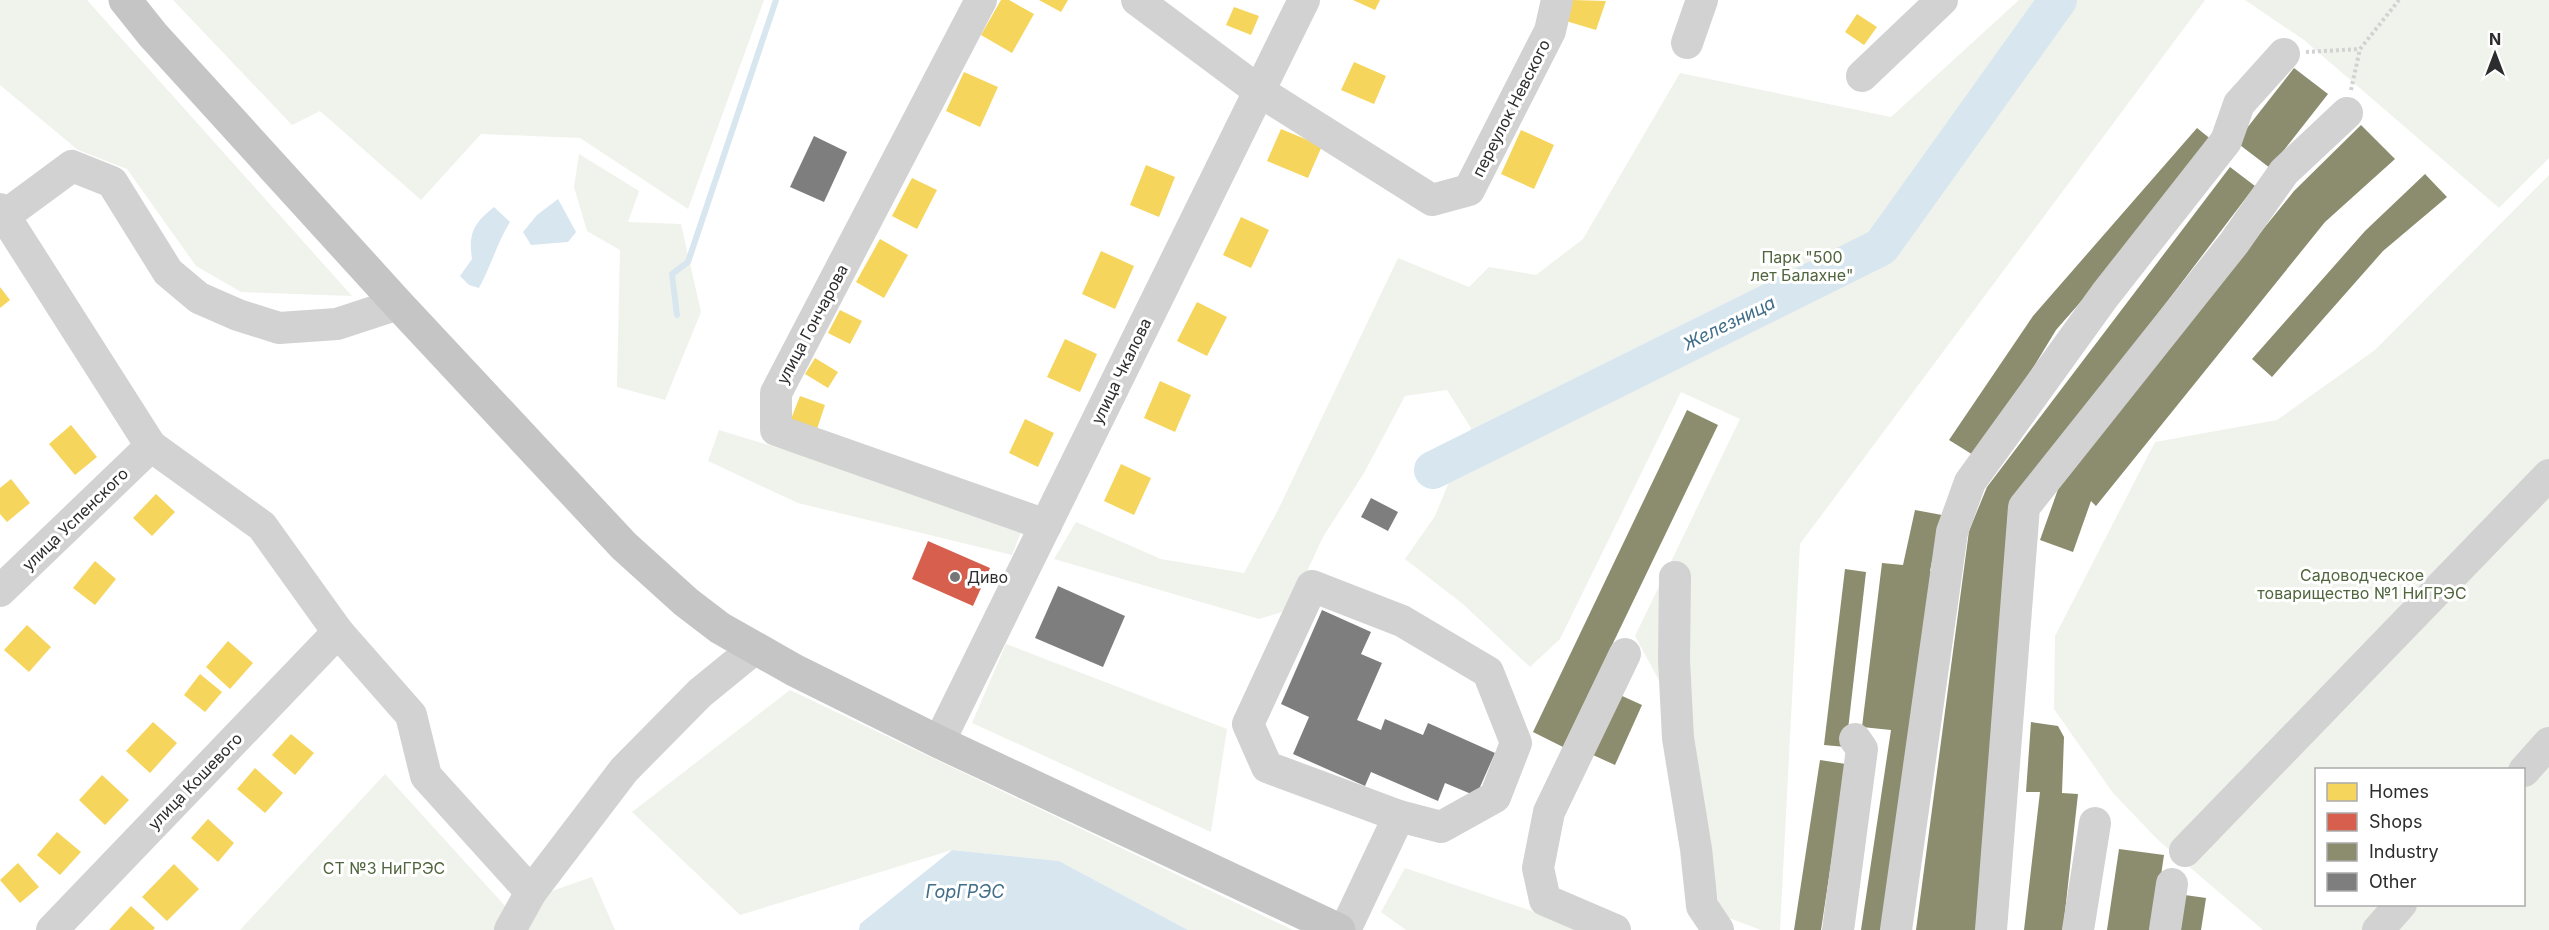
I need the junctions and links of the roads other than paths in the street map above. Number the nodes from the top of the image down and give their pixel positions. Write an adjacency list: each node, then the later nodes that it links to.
1 (125, 0): 14 (main road)
2 (981, 0): 17 (street, улица Гончарова)
3 (1137, 0): 11 (street, переулок Невского)
4 (1304, 0): 11 (street, улица Чкалова)
5 (1557, 0): 11 (street, переулок Невского)
6 (1702, 0): 8 (street)
7 (1942, 0): 10 (street)
8 (1687, 43)
9 (2284, 54): 40 (street)
10 (1862, 76)
11 (1259, 91): 17 (street, улица Чкалова)
12 (2347, 113): 41 (street)
13 (2, 214): 14 (street); 15 (street)
14 (398, 304): 21 (main road)
15 (151, 446): 19 (street, улица Успенского); 20 (street)
16 (2549, 475): 29 (street)
17 (1046, 525): 24 (street, улица Чкалова)
18 (1675, 577): 38 (street)
19 (0, 591)
20 (338, 632): 31 (street); 33 (street, улица Кошевого)
21 (754, 649): 24 (main road); 31 (street)
22 (1625, 654): 37 (street)
23 (1855, 739): 39 (street)
24 (939, 742): 35 (main road)
25 (2549, 743): 26 (street)
26 (2525, 769)
27 (1400, 816): 27 (street); 36 (street)
28 (2095, 823): 42 (street)
29 (2185, 851)
30 (2172, 884): 43 (street)
31 (531, 892): 34 (street)
32 (2399, 906): 44 (street)
33 (52, 930)
34 (510, 930)
35 (1339, 930)
36 (1345, 930)
37 (1615, 930)
38 (1718, 930)
39 (1838, 930)
40 (1896, 930)
41 (1991, 930)
42 (2078, 930)
43 (2165, 930)
44 (2378, 930)

